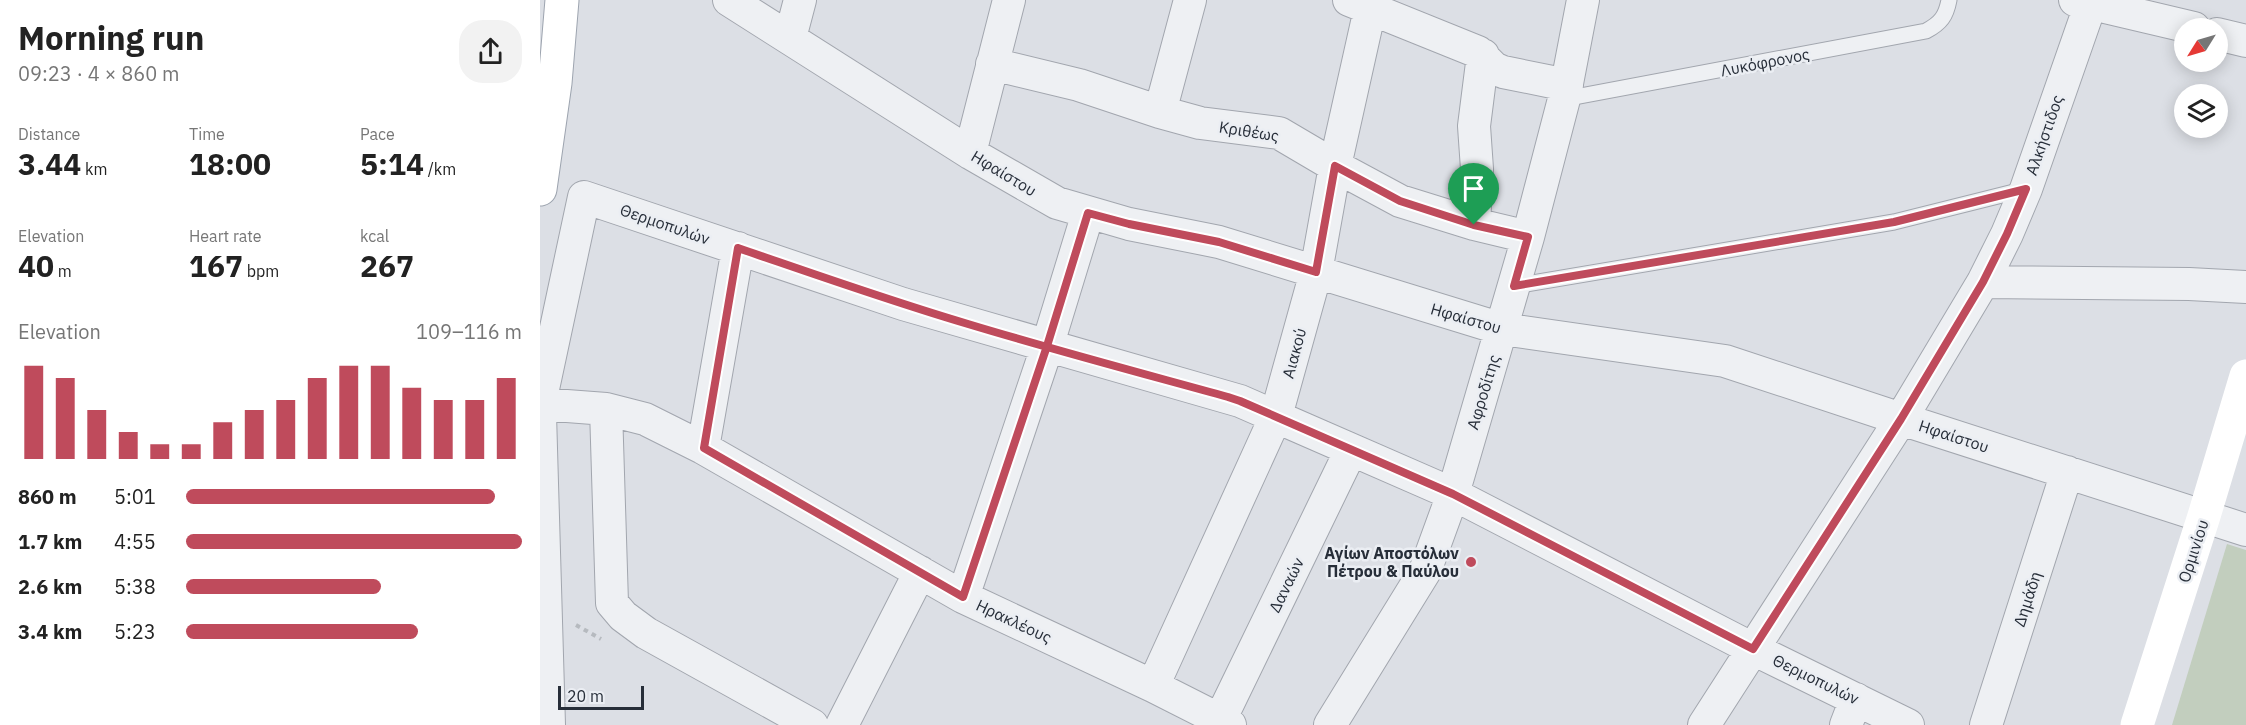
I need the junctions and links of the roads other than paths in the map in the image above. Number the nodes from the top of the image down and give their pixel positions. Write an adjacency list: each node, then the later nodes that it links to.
1 (562, 0): 20 (street)
2 (729, 0): 12 (street, Ηφαίστου)
3 (800, 0): 12 (street)
4 (1009, 0): 15 (street)
5 (1190, 0): 17 (street)
6 (1583, 0): 16 (street, Αφροδίτης)
7 (1949, 0): 16 (lane, Λυκόφρoνος)
8 (2086, 1): 10 (street); 21 (street, Αλκήστιδος)
9 (1364, 2): 14 (street, Λυκόφρoνος); 19 (street, Αιακού)
10 (2174, 23)
11 (2228, 37): 13 (street)
12 (790, 38): 18 (street, Ηφαίστου)
13 (2246, 42)
14 (1483, 56): 16 (street, Λυκόφρoνος); 23 (street)
15 (992, 64): 17 (street, Κριθέως); 18 (street)
16 (1565, 92): 24 (street, Αφροδίτης)
17 (1160, 112): 19 (street, Κριθέως)
18 (970, 153): 22 (street, Ηφαίστου)
19 (1335, 166): 23 (street, Κριθέως); 26 (street, Αιακού)
20 (540, 189)
21 (2026, 189): 27 (street, Αλκήστιδος); 28 (lane)
22 (1088, 213): 26 (street, Ηφαίστου); 31 (street)
23 (1474, 225): 24 (street, Κριθέως)
24 (1528, 237): 28 (street, Αφροδίτης)
25 (738, 248): 31 (street, Θερμοπυλών); 33 (street, Θερμοπυλών); 38 (street)
26 (1316, 272): 30 (street, Ηφαίστου); 36 (street, Αιακού)
27 (1983, 282): 29 (street); 37 (street, Αλκήστιδος)
28 (1514, 286): 30 (street, Αφροδίτης)
29 (2246, 287)
30 (1502, 329): 37 (street, Ηφαίστου); 41 (street, Αφροδίτης)
31 (1047, 346): 36 (street, Θερμοπυλών); 45 (street)
32 (2246, 376): 42 (street, Ορμινίου)
33 (540, 404): 34 (street, Ηρακλέους)
34 (606, 409): 38 (street, Ηρακλέους); 51 (street)
35 (540, 414): 50 (street)
36 (1276, 416): 39 (street, Θερμοπυλών); 47 (street, Αιακού)
37 (1901, 419): 40 (street, Ηφαίστου); 46 (street, Αλκήστιδος)
38 (704, 448): 44 (street, Ηρακλέους)
39 (1351, 450): 41 (street, Θερμοπυλών); 49 (street, Δαναών)
40 (2067, 472): 42 (street, Ηφαίστου); 56 (street, Δημάδη)
41 (1453, 494): 46 (street, Θερμοπυλών); 53 (street, Αφροδίτης)
42 (2204, 516): 43 (street, Ηφαίστου); 57 (street, Ορμινίου)
43 (2246, 530)
44 (920, 572): 45 (street, Ηρακλέους); 52 (street)
45 (963, 597): 47 (street, Ηρακλέους)
46 (1753, 649): 48 (street, Θερμοπυλών); 54 (street, Αλκήστιδος)
47 (1153, 686): 49 (street, Ηρακλέους)
48 (1851, 712): 55 (street, Θερμοπυλών)
49 (1225, 723)
50 (549, 725)
51 (812, 725)
52 (842, 725)
53 (1330, 725)
54 (1704, 725)
55 (1908, 725)
56 (1986, 725)
57 (2137, 725)

